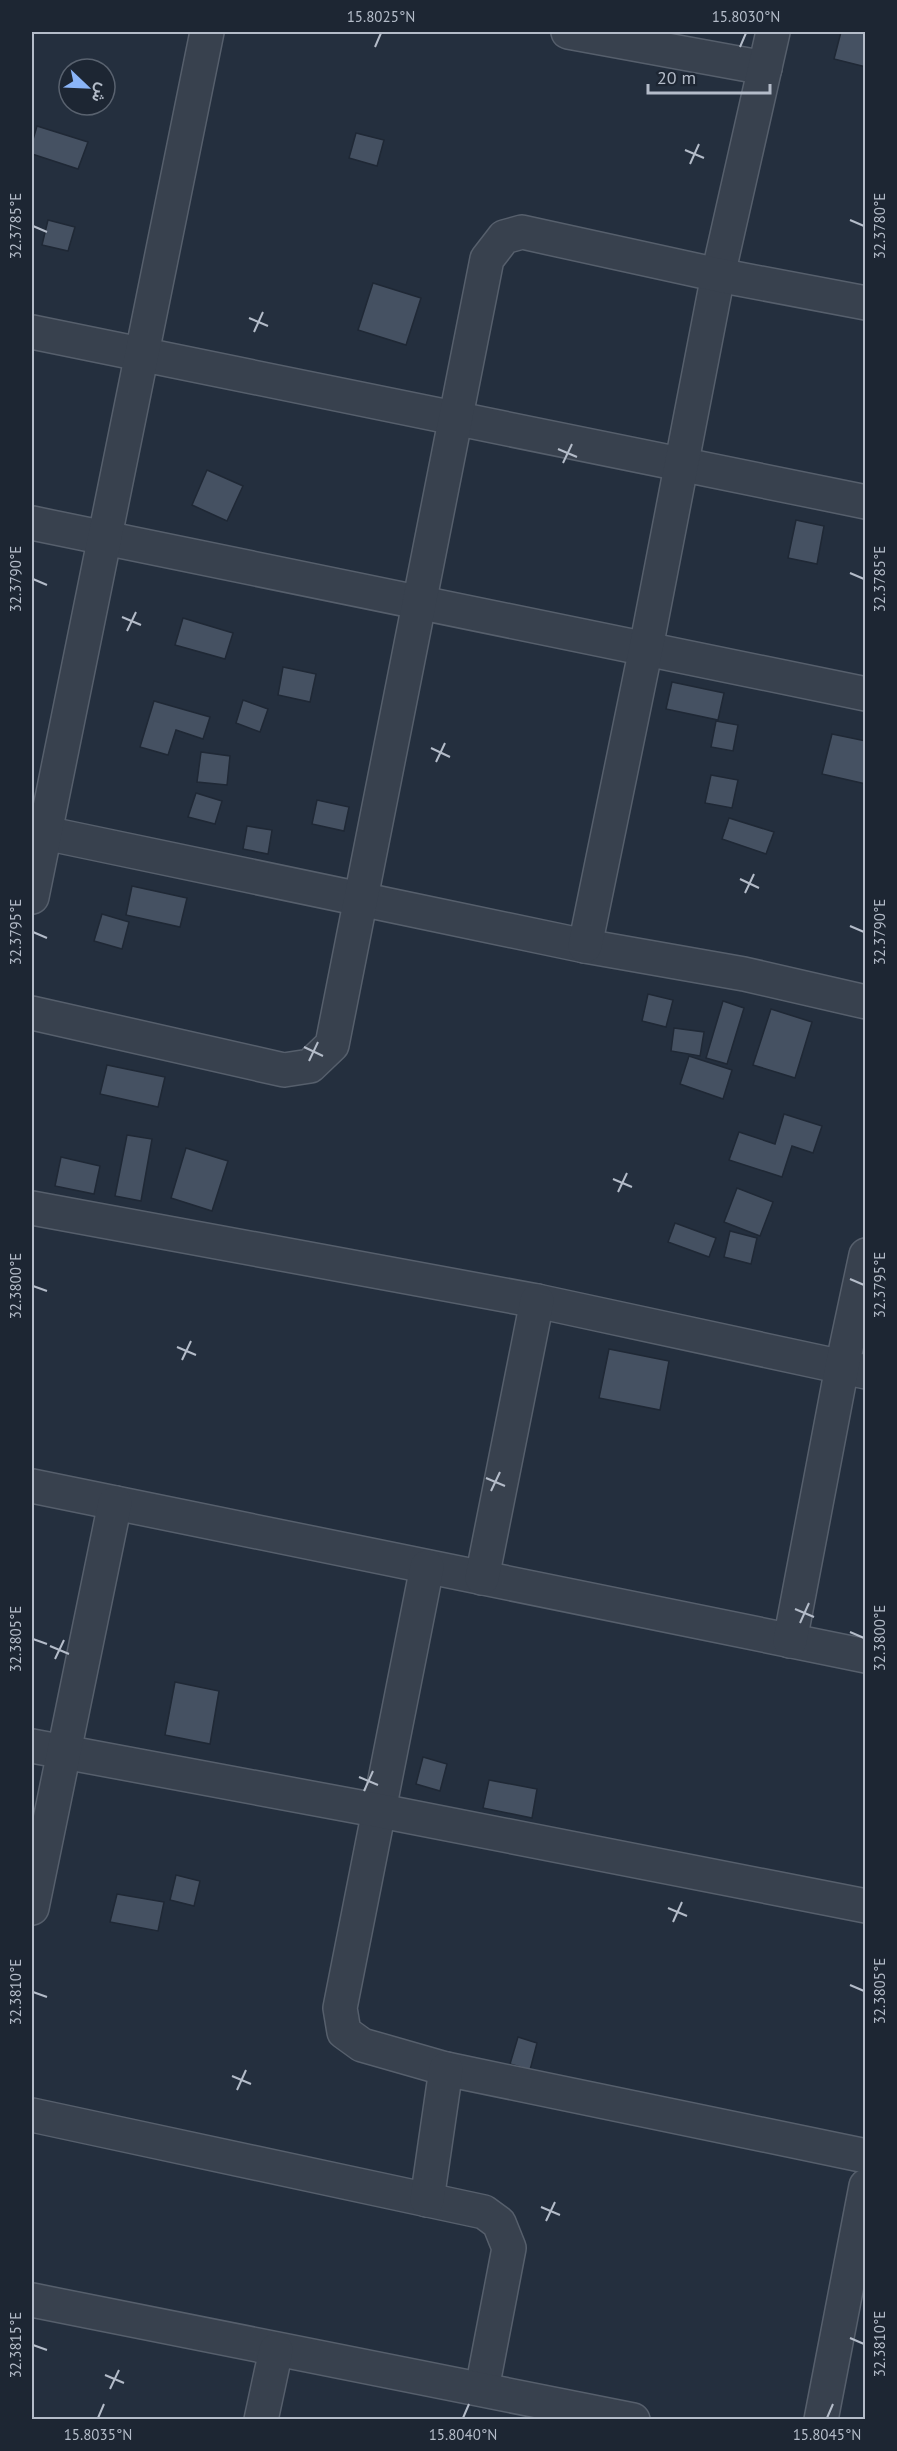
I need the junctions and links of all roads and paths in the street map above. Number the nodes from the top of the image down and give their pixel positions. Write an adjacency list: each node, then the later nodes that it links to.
1 (207, 32): 8 (street)
2 (568, 32): 4 (street)
3 (773, 32): 4 (street)
4 (765, 68): 5 (street)
5 (718, 275): 6 (street); 9 (street); 10 (street)
6 (866, 303)
7 (32, 332): 8 (street)
8 (142, 355): 9 (street); 13 (street)
9 (456, 418): 10 (street); 14 (street)
10 (682, 465): 11 (street); 15 (street)
11 (866, 502)
12 (32, 523): 13 (street)
13 (104, 539): 14 (street); 17 (street)
14 (420, 603): 15 (street); 19 (street)
15 (646, 648): 16 (street); 20 (street)
16 (866, 694)
17 (45, 833): 18 (street); 19 (street)
18 (32, 897)
19 (362, 899): 20 (street); 22 (street)
20 (585, 946): 21 (street)
21 (866, 1002)
22 (32, 1013)
23 (32, 1208): 25 (street)
24 (866, 1255): 26 (street)
25 (537, 1301): 26 (street); 30 (street)
26 (854, 1370): 31 (street)
27 (32, 1486): 28 (street)
28 (115, 1503): 29 (street); 34 (street)
29 (427, 1567): 30 (street); 35 (street)
30 (482, 1578): 31 (street)
31 (790, 1641): 32 (street)
32 (866, 1656)
33 (32, 1746): 34 (street)
34 (65, 1752): 35 (street); 37 (street)
35 (381, 1811): 36 (street); 38 (street)
36 (866, 1906)
37 (32, 1908)
38 (446, 2068): 40 (street); 42 (street)
39 (32, 2115): 42 (street)
40 (866, 2156)
41 (866, 2186): 48 (street)
42 (427, 2200): 45 (street)
43 (32, 2300): 44 (street)
44 (276, 2350): 45 (street); 46 (street)
45 (482, 2389): 47 (street)
46 (261, 2420)
47 (633, 2420)
48 (821, 2420)

